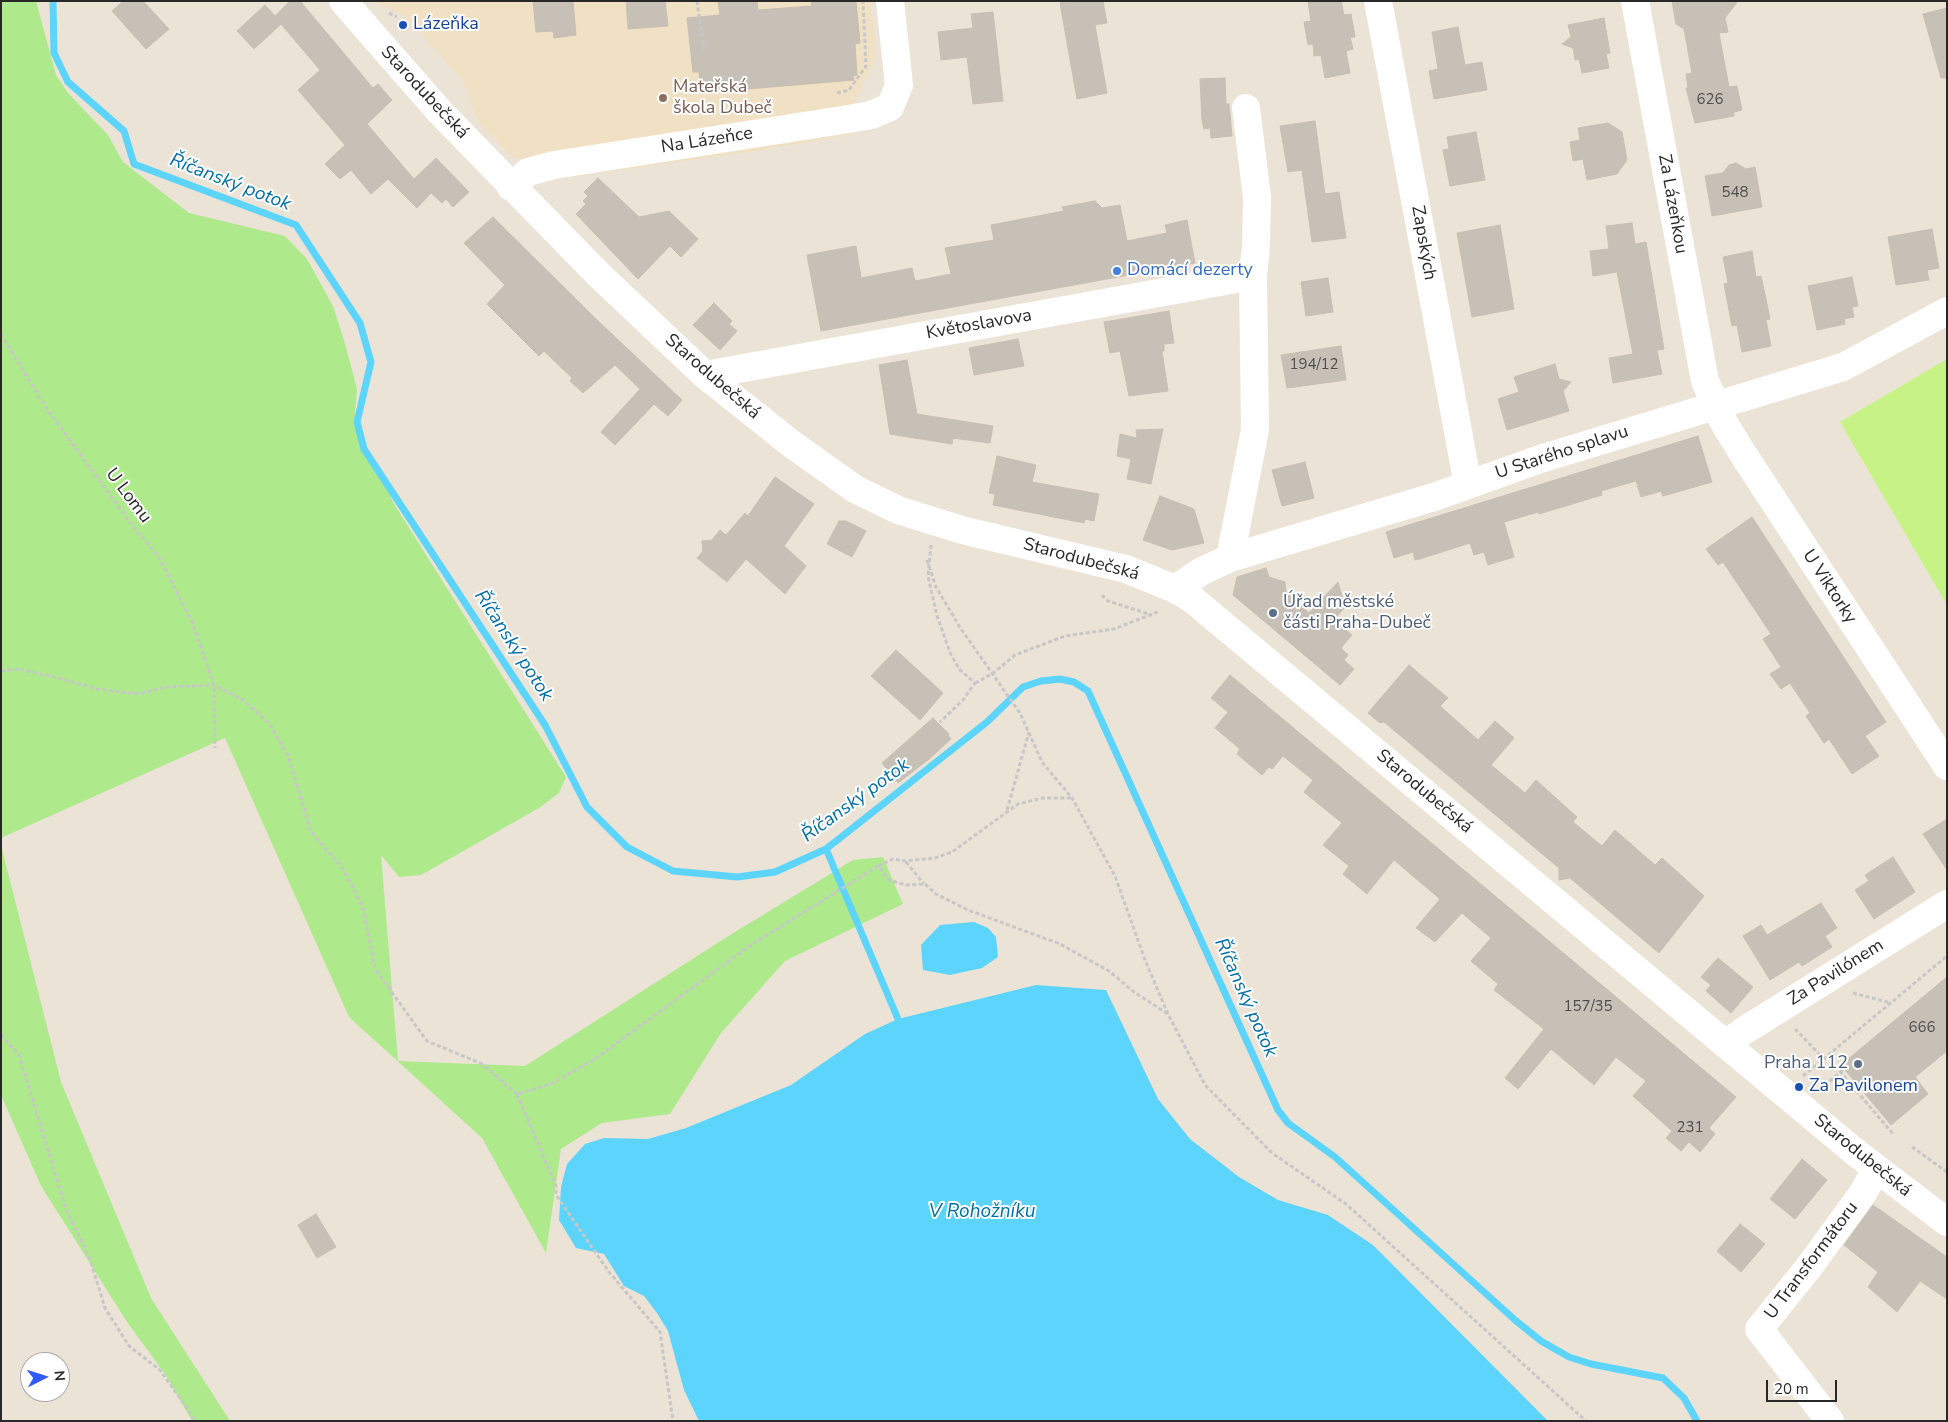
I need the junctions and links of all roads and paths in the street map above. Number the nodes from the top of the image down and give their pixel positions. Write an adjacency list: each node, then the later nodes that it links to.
1 (343, 1): 10 (street, Starodubečská)
2 (697, 1): 7 (path)
3 (863, 1): 8 (path)
4 (890, 1): 10 (street, Na Lázeňce)
5 (1378, 1): 16 (street, Zapských)
6 (1635, 1): 15 (street, Za Lázeňkou)
7 (704, 49)
8 (832, 94)
9 (1246, 108): 11 (street)
10 (511, 187): 14 (street, Starodubečská)
11 (1253, 276): 14 (street, Květoslavova); 18 (street)
12 (1947, 311): 15 (street, U Starého splavu)
13 (1, 334): 25 (path, U Lomu)
14 (705, 375): 17 (street, Starodubečská)
15 (1715, 405): 16 (street, U Starého splavu); 29 (street, U Viktorky)
16 (1468, 485): 18 (street, U Starého splavu)
17 (937, 523): 19 (path); 20 (street, Starodubečská)
18 (1230, 558): 20 (street, U Starého splavu)
19 (928, 560): 23 (path); 24 (path)
20 (1175, 589): 42 (street, Starodubečská)
21 (1102, 595): 23 (path)
22 (1, 671): 25 (path)
23 (992, 674): 24 (path); 27 (path)
24 (975, 683): 26 (path)
25 (214, 685): 28 (path, U Lomu); 47 (path)
26 (940, 722)
27 (1029, 732): 30 (path); 31 (path)
28 (215, 748)
29 (1947, 766)
30 (1072, 798): 31 (path); 39 (path)
31 (1007, 811): 32 (path)
32 (906, 862): 33 (path); 34 (path)
33 (878, 866): 34 (path); 47 (path)
34 (925, 884): 39 (path)
35 (1947, 904): 42 (street, Za Pavilónem)
36 (1947, 956): 38 (path)
37 (1845, 991): 38 (path)
38 (1891, 1003): 43 (path)
39 (1168, 1014): 56 (path)
40 (1791, 1026): 43 (path)
41 (1, 1035): 54 (path)
42 (1727, 1044): 51 (street, Starodubečská)
43 (1826, 1058): 45 (path); 46 (path)
44 (1845, 1070): 45 (path)
45 (1839, 1072): 48 (path); 49 (path)
46 (1797, 1081)
47 (517, 1094): 55 (path)
48 (1816, 1094)
49 (1893, 1134)
50 (1912, 1147): 52 (path)
51 (1876, 1169): 53 (street, Starodubečská); 57 (street, U Transformátoru)
52 (1947, 1172)
53 (1947, 1222)
54 (196, 1421)
55 (673, 1421)
56 (1586, 1421)
57 (1830, 1421)

